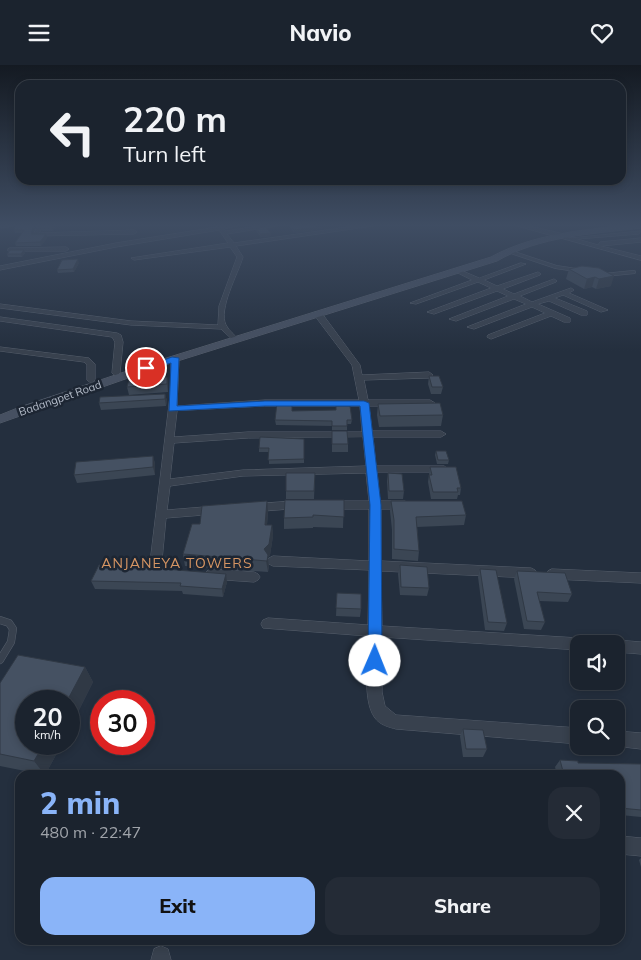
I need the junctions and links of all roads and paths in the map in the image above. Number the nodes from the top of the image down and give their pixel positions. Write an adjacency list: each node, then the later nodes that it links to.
1 (236, 267): 31 (street)
2 (451, 267): 31 (main road)
3 (467, 267): 7 (main road)
4 (517, 267): 11 (street)
5 (555, 267): 8 (lane)
6 (627, 267): 10 (lane)
7 (456, 270): 11 (street); 24 (main road)
8 (584, 272)
9 (538, 274): 13 (street)
10 (598, 274)
11 (478, 281): 13 (street); 16 (street)
12 (554, 281): 14 (street)
13 (496, 289): 14 (street); 21 (street)
14 (513, 296): 17 (street); 26 (street)
15 (549, 298): 17 (street); 20 (street); 23 (street)
16 (414, 303)
17 (531, 305): 22 (street); 29 (street)
18 (0, 306): 19 (street)
19 (30, 310): 28 (street); 31 (street)
20 (604, 310)
21 (432, 312)
22 (551, 313): 27 (street); 32 (street)
23 (584, 313)
24 (318, 314): 31 (main road); 37 (street)
25 (0, 319): 28 (street)
26 (453, 319)
27 (567, 320)
28 (14, 321): 30 (street); 35 (street)
29 (471, 327)
30 (2, 330)
31 (229, 334): 34 (main road, Badangpet Road); 35 (main road, Badangpet Road)
32 (491, 337)
33 (0, 349): 38 (street)
34 (175, 358): 41 (street); 43 (main road, Badangpet Road)
35 (116, 373): 38 (main road, Badangpet Road)
36 (429, 375): 37 (street)
37 (358, 378): 39 (street)
38 (91, 380): 42 (main road, Badangpet Road)
39 (364, 403): 40 (street); 41 (street); 44 (street)
40 (436, 403)
41 (172, 409): 46 (street)
42 (0, 414)
43 (0, 419)
44 (368, 434): 45 (street); 46 (street); 47 (street)
45 (441, 434)
46 (169, 440): 49 (street)
47 (372, 469): 48 (street); 49 (street); 50 (street)
48 (454, 469)
49 (164, 483): 52 (street)
50 (375, 505): 51 (street); 52 (street); 54 (street)
51 (414, 505)
52 (161, 514): 55 (street)
53 (273, 561): 54 (street)
54 (374, 567): 58 (street); 61 (street)
55 (155, 571)
56 (194, 573): 57 (street)
57 (254, 577)
58 (641, 578)
59 (0, 620): 65 (lane)
60 (268, 624): 61 (street)
61 (376, 631): 62 (street); 66 (street)
62 (570, 643)
63 (625, 647): 64 (street)
64 (641, 648)
65 (0, 660)
66 (570, 735)
67 (625, 740): 68 (street)
68 (641, 741)
69 (625, 845): 70 (street)
70 (641, 847)

